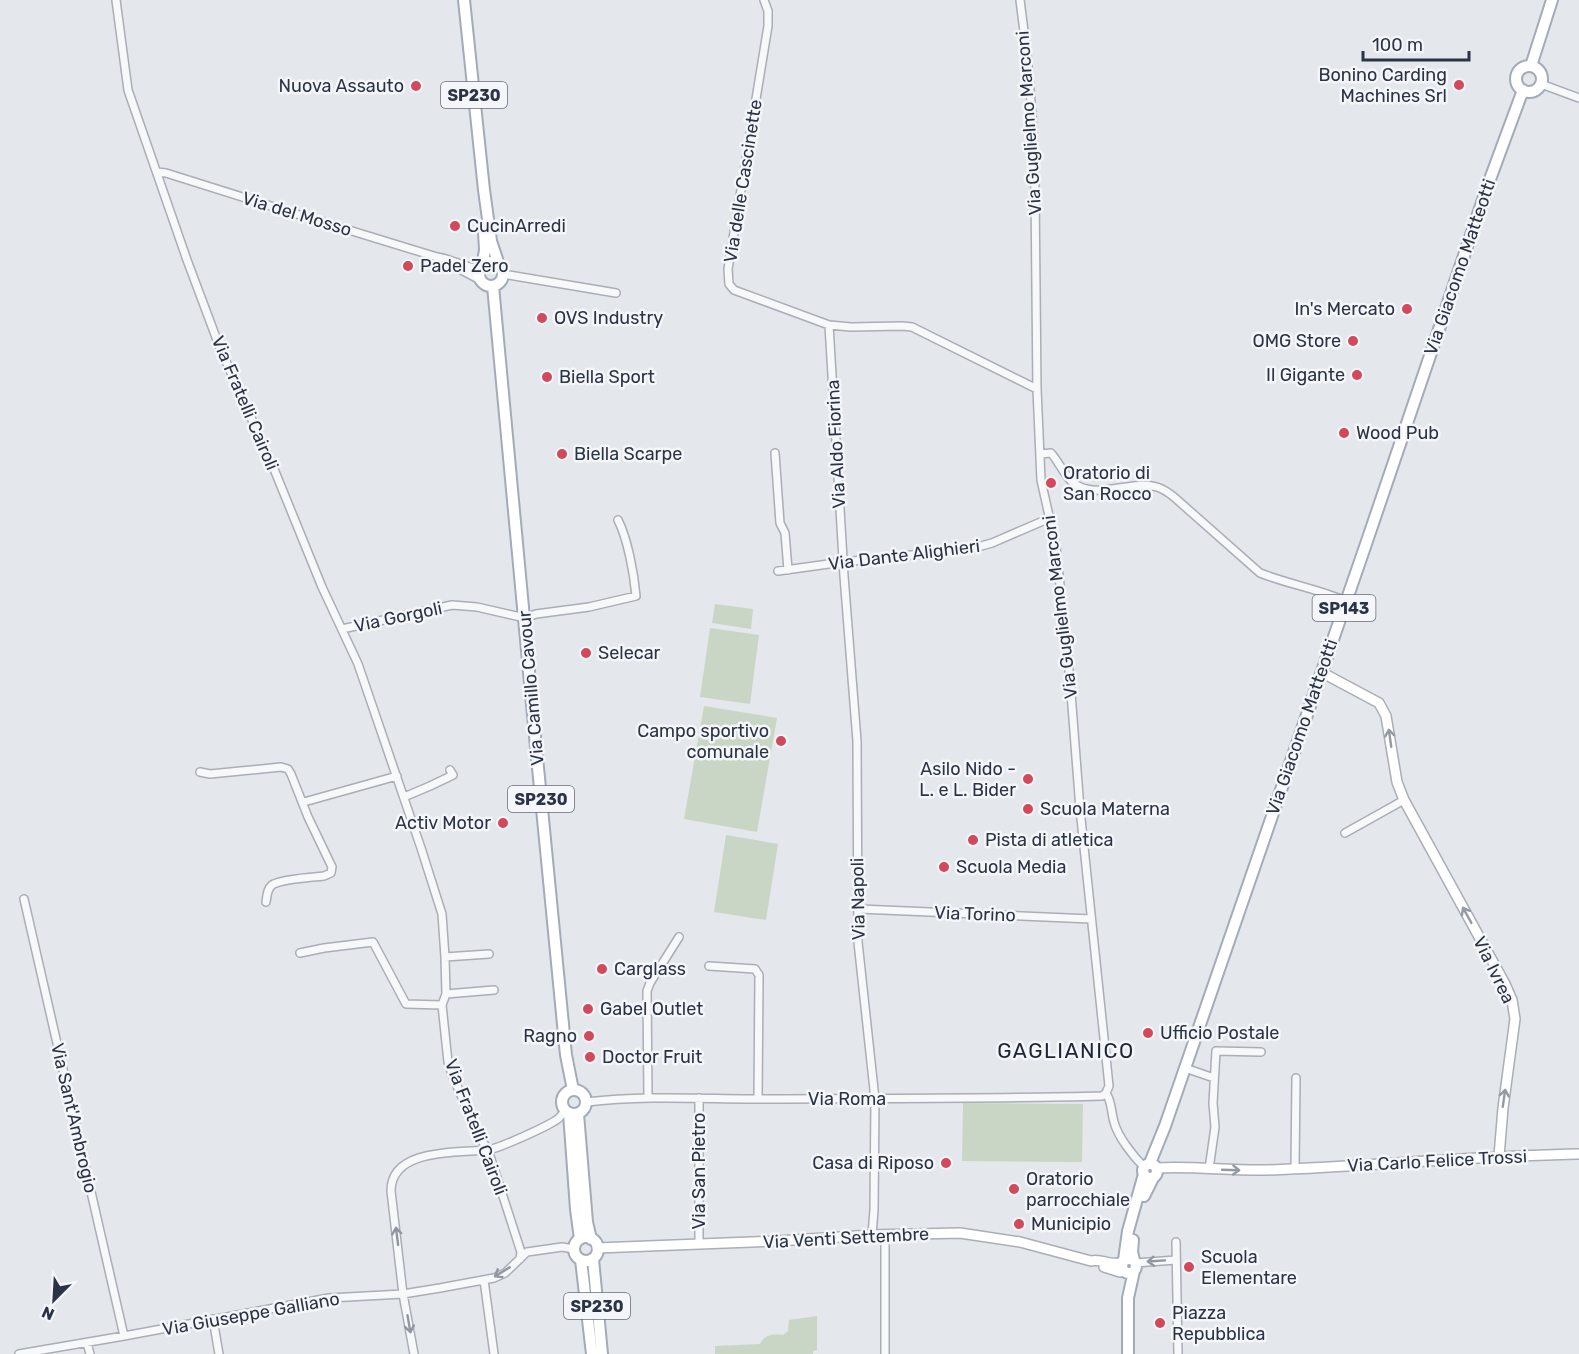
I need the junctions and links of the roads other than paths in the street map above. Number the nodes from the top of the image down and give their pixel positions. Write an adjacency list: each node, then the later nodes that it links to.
1 (116, 0): 10 (street, Via Fratelli Cairoli)
2 (464, 0): 11 (main road, SP230)
3 (764, 0): 18 (street, Via delle Cascinette)
4 (1020, 0): 19 (street, Via Guglielmo Marconi)
5 (1552, 0): 6 (main road, SP143)
6 (1531, 66): 7 (main road); 8 (main road, SP143)
7 (1541, 84): 8 (main road); 9 (street)
8 (1523, 90): 27 (main road, Via Giacomo Matteotti / SP143)
9 (1579, 98)
10 (157, 172): 12 (street, Via del Mosso); 29 (street, Via Fratelli Cairoli)
11 (484, 190): 13 (main road, SP230); 14 (main road, SP230)
12 (437, 257): 13 (street, Via del Mosso); 15 (street, Via del Mosso)
13 (481, 268): 14 (main road); 15 (main road, SP230)
14 (501, 269): 16 (main road); 17 (street)
15 (482, 280): 16 (main road)
16 (494, 286): 28 (main road, Via Camillo Cavour / SP230)
17 (615, 293)
18 (829, 325): 19 (street, Via delle Cascinette); 24 (street, Via Aldo Fiorina)
19 (1037, 389): 21 (street, Via Guglielmo Marconi)
20 (775, 453): 25 (street)
21 (1040, 454): 22 (street, Via Guglielmo Marconi); 27 (street)
22 (1050, 518): 24 (street, Via Dante Alighieri); 41 (street, Via Guglielmo Marconi)
23 (618, 520): 28 (street)
24 (843, 562): 25 (street, Via Dante Alighieri); 40 (street, Via Napoli)
25 (788, 570): 26 (street, Via Dante Alighieri)
26 (778, 571)
27 (1346, 601): 30 (main road, Via Giacomo Matteotti / SP143)
28 (525, 618): 29 (street, Via Gorgoli); 54 (main road, Via Camillo Cavour / SP230)
29 (342, 629): 33 (street, Via Fratelli Cairoli)
30 (1321, 672): 35 (street, Via Ivrea, one-way to 30); 51 (main road, Via Giacomo Matteotti / SP143)
31 (450, 770): 34 (street)
32 (200, 772): 36 (street)
33 (397, 776): 34 (street, Via Fratelli Cairoli); 36 (street)
34 (404, 797): 45 (street, Via Fratelli Cairoli)
35 (1404, 800): 37 (street); 64 (street, Via Ivrea, one-way to 35)
36 (304, 802): 39 (street)
37 (1345, 833)
38 (24, 899): 83 (street, Via Sant'Ambrogio)
39 (266, 902)
40 (859, 909): 41 (street, Via Torino); 59 (street, Via Napoli)
41 (1092, 919): 55 (street, Via Guglielmo Marconi)
42 (679, 937): 56 (street)
43 (300, 953): 49 (street)
44 (489, 954): 45 (street)
45 (445, 957): 48 (street, Via Fratelli Cairoli)
46 (709, 966): 58 (street)
47 (494, 990): 48 (street)
48 (446, 994): 49 (street, Via Fratelli Cairoli)
49 (442, 1005): 62 (street, Via Fratelli Cairoli)
50 (1261, 1052): 52 (street)
51 (1185, 1068): 52 (street); 66 (main road, Via Giacomo Matteotti / SP143)
52 (1214, 1078): 67 (street)
53 (1296, 1078): 65 (street)
54 (573, 1090): 60 (main road); 61 (main road)
55 (1106, 1093): 59 (street, Via Roma); 66 (street, Via Guglielmo Marconi)
56 (648, 1098): 57 (street, Via Roma); 60 (street, Via Roma)
57 (699, 1098): 58 (street, Via Roma); 72 (street, Via San Pietro)
58 (758, 1099): 59 (street, Via Roma)
59 (874, 1099): 68 (street, Via Napoli)
60 (586, 1102): 61 (main road)
61 (571, 1113): 62 (street); 70 (main road)
62 (488, 1150): 75 (street, Via Fratelli Cairoli); 81 (street, one-way to 62)
63 (1579, 1154): 64 (street, Via Carlo Felice Trossi)
64 (1499, 1156): 65 (street, Via Carlo Felice Trossi)
65 (1295, 1168): 67 (street, Via Carlo Felice Trossi, one-way to 65)
66 (1151, 1169): 67 (street, Via Carlo Felice Trossi); 79 (main road, SP143)
67 (1209, 1169)
68 (872, 1235): 69 (street, Via Venti Settembre); 72 (street, Via Venti Settembre)
69 (885, 1235): 79 (street, Via Venti Settembre); 92 (street)
70 (585, 1239): 73 (main road); 74 (main road)
71 (1176, 1242): 78 (street)
72 (699, 1244): 73 (street, Via Venti Settembre)
73 (597, 1248): 76 (main road, SP230)
74 (574, 1250): 75 (street, Via Giuseppe Galliano); 77 (main road, SP230)
75 (520, 1259): 80 (street, Via Giuseppe Galliano, one-way to 80)
76 (593, 1259): 77 (main road); 91 (main road, SP230)
77 (581, 1260): 90 (main road, SP230)
78 (1176, 1260): 79 (street, one-way to 79); 94 (street)
79 (1128, 1265): 93 (main road, SP143)
80 (484, 1280): 81 (street, Via Giuseppe Galliano); 89 (street)
81 (404, 1294): 82 (street, Via Giuseppe Galliano); 88 (street, one-way to 88)
82 (213, 1319): 83 (street, Via Giuseppe Galliano); 87 (street)
83 (124, 1336): 84 (street, Via Giuseppe Galliano)
84 (87, 1343): 85 (street, Via Giuseppe Galliano); 86 (street)
85 (19, 1354)
86 (90, 1354)
87 (219, 1354)
88 (414, 1354)
89 (494, 1354)
90 (592, 1354)
91 (602, 1354)
92 (885, 1354)
93 (1128, 1354)
94 (1178, 1354)

